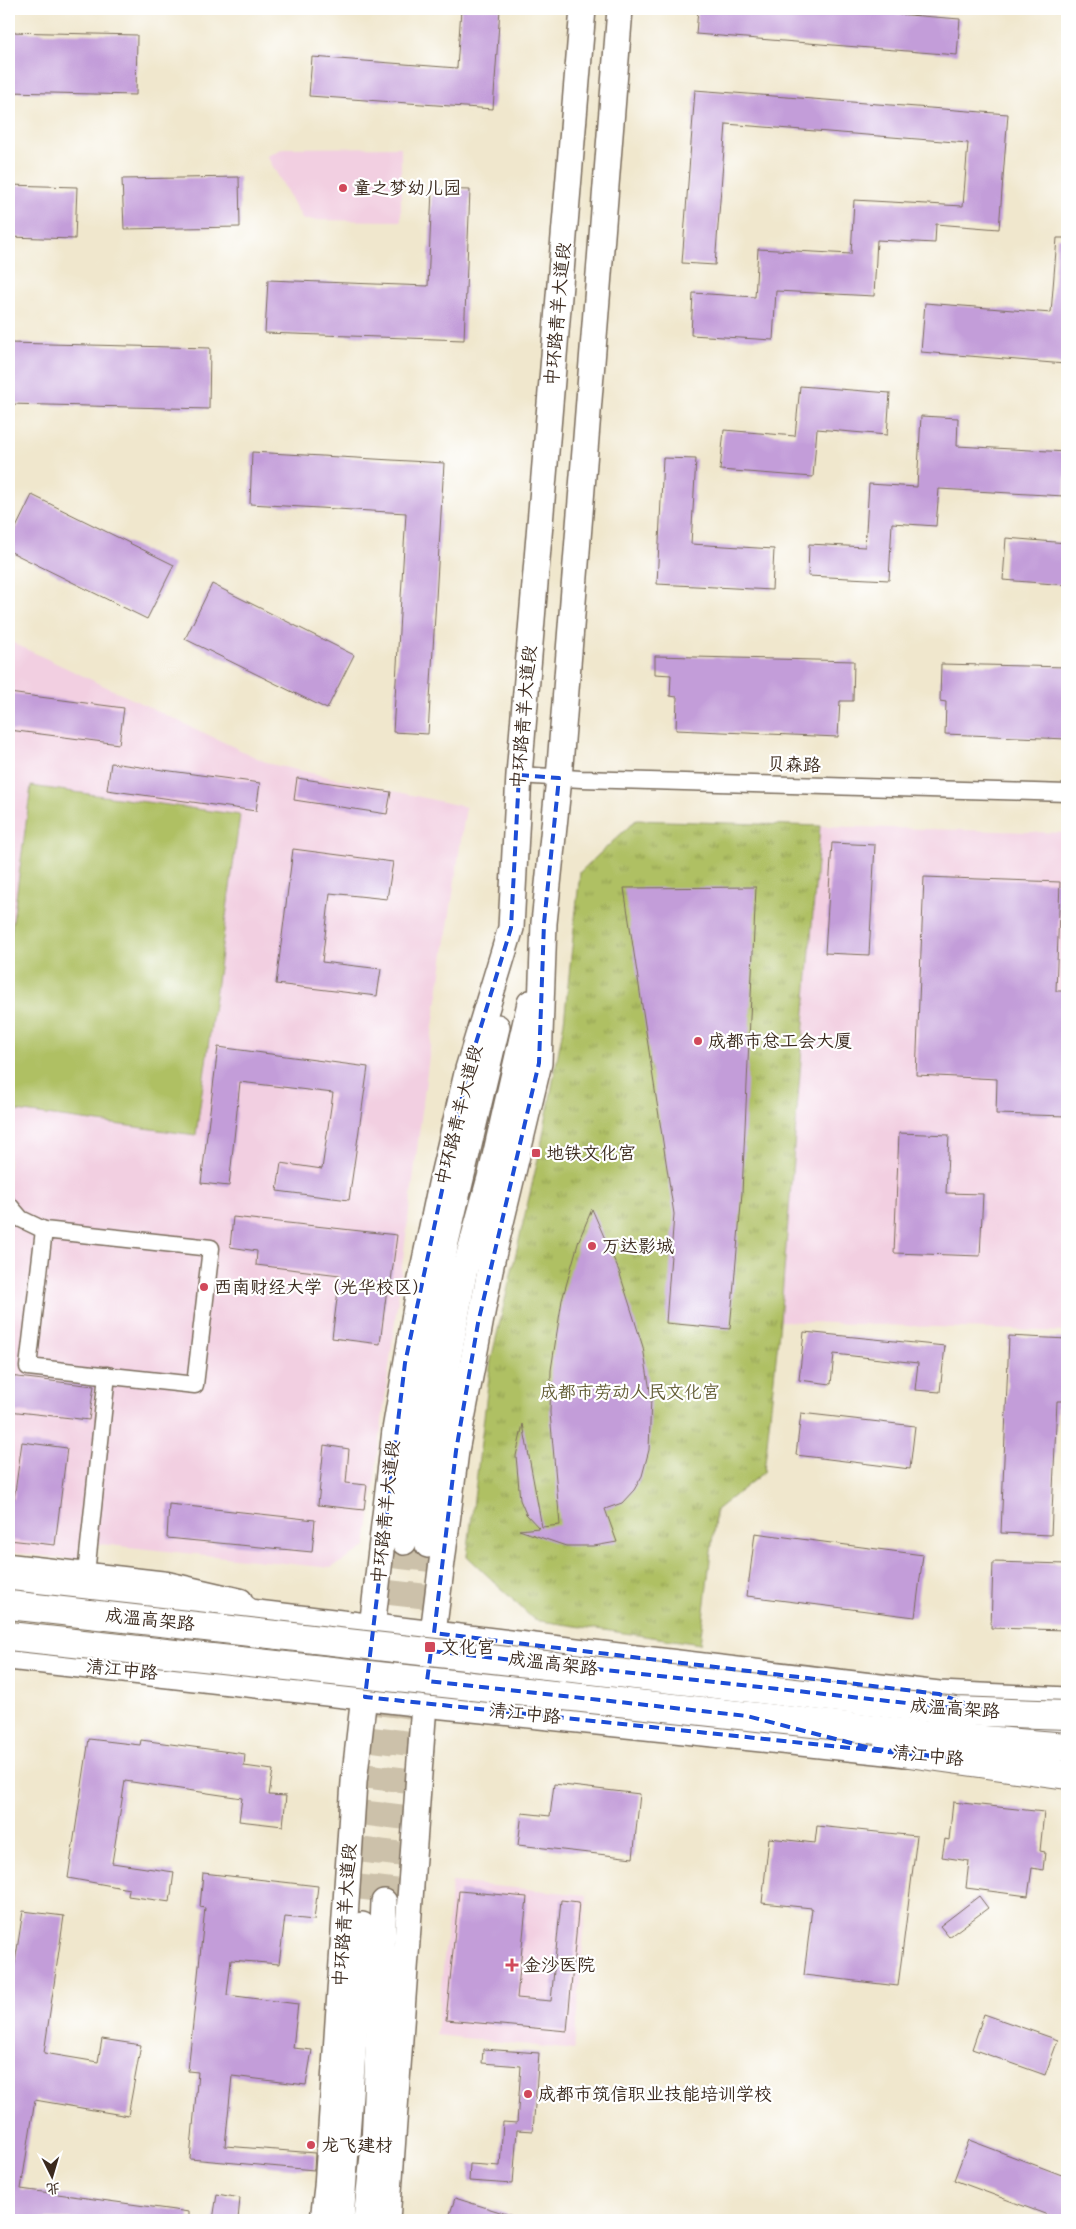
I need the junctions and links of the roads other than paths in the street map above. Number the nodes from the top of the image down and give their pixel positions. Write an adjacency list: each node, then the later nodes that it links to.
1 (584, 9): 3 (main road, 中环路青羊大道段)
2 (620, 9): 4 (main road, 中环路青羊大道段)
3 (519, 775): 4 (street, 贝森路); 7 (main road, 中环路青羊大道段)
4 (559, 778): 5 (street, 贝森路); 6 (main road, 中环路青羊大道段)
5 (1067, 793)
6 (544, 924): 7 (main road); 18 (main road, 中环路青羊大道段)
7 (511, 928): 17 (main road, 中环路青羊大道段)
8 (9, 1205): 9 (street)
9 (44, 1230): 10 (street); 10 (street)
10 (107, 1376): 12 (street)
11 (9, 1565): 12 (street)
12 (86, 1574): 16 (street)
13 (9, 1590): 15 (highway)
14 (9, 1605): 25 (highway, 成温高架路, bridge)
15 (245, 1610): 16 (main road)
16 (337, 1621): 17 (main road)
17 (374, 1625): 18 (main road); 22 (main road, 中环路青羊大道段)
18 (434, 1633): 21 (main road); 24 (main road, 中环路青羊大道段)
19 (9, 1636): 26 (highway, 成温高架路, bridge)
20 (9, 1657): 22 (main road, 清江中路)
21 (939, 1694): 23 (main road); 27 (main road)
22 (365, 1697): 24 (main road, 清江中路); 32 (main road, 中环路青羊大道段)
23 (1067, 1700)
24 (424, 1704): 29 (main road, 清江中路); 35 (main road, 中环路青羊大道段)
25 (1067, 1715)
26 (747, 1716): 28 (highway, 成温高架路, bridge); 31 (highway, bridge)
27 (1067, 1741)
28 (1067, 1747)
29 (1041, 1768): 30 (main road); 31 (main road)
30 (1067, 1770)
31 (1067, 1775)
32 (323, 2220)
33 (341, 2220): 34 (main road)
34 (366, 2220)
35 (387, 2220)

